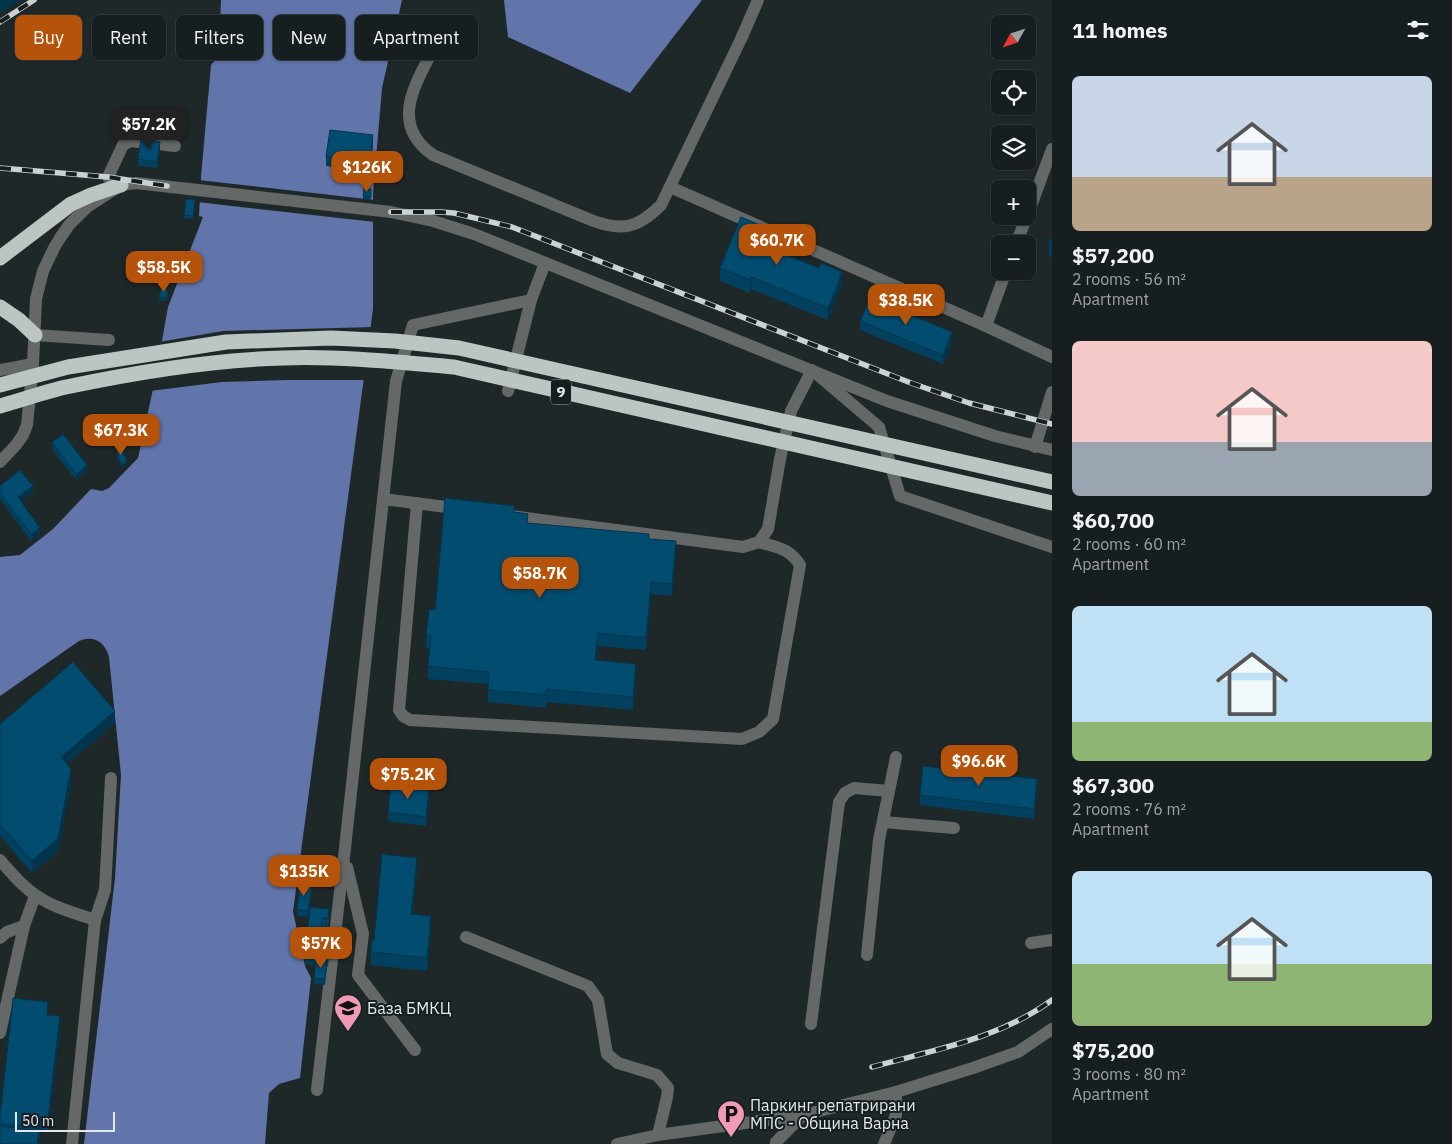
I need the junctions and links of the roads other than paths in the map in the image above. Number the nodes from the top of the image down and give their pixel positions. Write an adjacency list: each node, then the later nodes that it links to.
1 (758, 0): 6 (street)
2 (428, 60): 6 (street)
3 (175, 146): 5 (street)
4 (1052, 149): 7 (street)
5 (121, 185): 8 (highway); 9 (street); 14 (street)
6 (670, 187): 13 (street)
7 (1036, 191)
8 (0, 258)
9 (545, 263): 11 (street); 19 (street)
10 (1003, 280): 13 (street)
11 (531, 300): 21 (street); 28 (street)
12 (0, 307): 14 (highway)
13 (986, 326): 16 (street)
14 (35, 335): 15 (street); 17 (street)
15 (109, 340)
16 (1052, 357)
17 (33, 364): 18 (street); 26 (street)
18 (0, 370)
19 (812, 370): 24 (street); 33 (street); 34 (street)
20 (0, 385): 27 (highway, 9)
21 (508, 391)
22 (1052, 392): 24 (street)
23 (0, 406): 30 (highway, 9)
24 (1035, 446): 25 (street)
25 (1052, 450)
26 (0, 462)
27 (1052, 482)
28 (383, 499): 29 (street); 40 (street)
29 (417, 503): 31 (street); 33 (street)
30 (1052, 503)
31 (476, 511)
32 (496, 514): 33 (street)
33 (759, 542)
34 (1052, 547)
35 (896, 757): 37 (street)
36 (111, 778): 43 (street)
37 (889, 791): 38 (street); 50 (street)
38 (883, 822): 39 (street); 49 (street)
39 (954, 828)
40 (344, 857): 53 (street); 54 (street)
41 (0, 860): 42 (street)
42 (36, 896): 43 (street); 44 (street)
43 (95, 920): 58 (street)
44 (24, 926): 46 (street); 52 (street)
45 (466, 937): 57 (street)
46 (0, 938)
47 (1052, 940): 48 (street)
48 (1031, 943)
49 (867, 955)
50 (811, 1024)
51 (1052, 1029): 55 (street)
52 (0, 1033)
53 (415, 1050)
54 (317, 1090)
55 (896, 1092): 56 (street); 61 (street)
56 (803, 1115): 57 (street); 60 (street)
57 (658, 1135): 59 (street)
58 (72, 1144)
59 (617, 1144)
60 (776, 1144)
61 (884, 1144)

